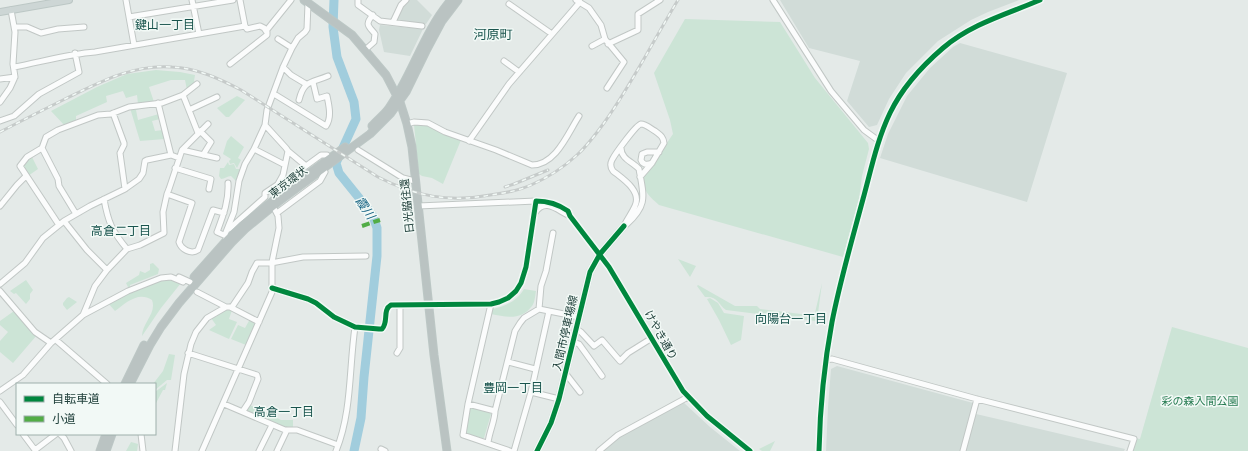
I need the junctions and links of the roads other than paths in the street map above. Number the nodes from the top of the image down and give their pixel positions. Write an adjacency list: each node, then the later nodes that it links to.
1 (69, 0): 18 (main road)
2 (126, 0): 21 (street)
3 (192, 0): 17 (street)
4 (233, 0): 17 (street)
5 (240, 0): 23 (street)
6 (291, 0): 23 (street)
7 (358, 0): 20 (street)
8 (406, 0): 22 (street)
9 (451, 0): 52 (highway, 東京環状)
10 (458, 0): 52 (highway, 東京環状)
11 (660, 0): 31 (street)
12 (773, 0): 65 (street)
13 (1040, 0): 65 (street)
14 (578, 1): 29 (street); 31 (street)
15 (306, 2): 34 (street); 35 (highway, 日光脇往還)
16 (509, 4): 29 (street)
17 (193, 7): 21 (street); 28 (street)
18 (11, 10): 19 (main road); 25 (street)
19 (0, 12)
20 (373, 15): 22 (street); 35 (street)
21 (129, 17): 32 (street)
22 (392, 22): 24 (street)
23 (245, 26): 28 (street)
24 (422, 26)
25 (15, 27): 26 (street); 40 (street)
26 (84, 27)
27 (267, 32): 38 (street)
28 (199, 34): 32 (street)
29 (552, 34): 41 (street)
30 (278, 39): 34 (street)
31 (607, 42): 33 (street); 48 (street)
32 (134, 45): 36 (street)
33 (592, 46)
34 (292, 48): 39 (street)
35 (365, 50): 52 (highway, 日光脇往還)
36 (75, 53): 40 (street); 59 (street)
37 (504, 61): 41 (street)
38 (230, 64)
39 (283, 67): 47 (street); 49 (street)
40 (14, 68): 43 (street)
41 (519, 72): 64 (street)
42 (328, 76): 45 (street)
43 (15, 77): 44 (street); 54 (street)
44 (0, 79)
45 (313, 82): 47 (street); 49 (street)
46 (197, 84): 50 (street)
47 (306, 84): 53 (street)
48 (607, 88)
49 (274, 94): 62 (street)
50 (183, 95): 55 (street); 56 (street)
51 (218, 97): 56 (street)
52 (398, 99): 61 (highway, 日光脇往還); 66 (highway, 東京環状)
53 (299, 100)
54 (0, 102)
55 (158, 103): 57 (street); 73 (street)
56 (189, 110): 63 (street)
57 (113, 113): 68 (street); 89 (street)
58 (579, 116): 64 (street)
59 (0, 121)
60 (208, 124): 63 (street)
61 (407, 124): 64 (street); 86 (highway, 日光脇往還)
62 (265, 125): 69 (street); 71 (street)
63 (199, 132): 70 (street); 74 (street)
64 (469, 141)
65 (879, 141): 130 (street)
66 (358, 144): 79 (highway, 東京環状); 86 (street)
67 (621, 147): 72 (street); 75 (street); 78 (street)
68 (42, 148): 84 (street); 97 (street)
69 (254, 149): 81 (street); 103 (street)
70 (182, 150): 74 (street); 76 (street)
71 (288, 151): 81 (street); 82 (street)
72 (659, 152): 80 (street); 80 (street)
73 (171, 155): 76 (street); 89 (street)
74 (203, 155): 77 (street)
75 (614, 157): 78 (street); 101 (street)
76 (178, 158): 83 (street)
77 (217, 158)
78 (624, 158): 85 (street)
79 (327, 163): 82 (street); 103 (highway, 東京環状); 107 (street); 138 (highway, 東京環状)
80 (652, 163): 85 (street)
81 (285, 165): 88 (street)
82 (306, 166): 88 (street)
83 (175, 168): 90 (street); 91 (street)
84 (26, 176): 94 (street); 100 (street)
85 (640, 177): 101 (street)
86 (415, 181): 95 (highway, 日光脇往還)
87 (228, 183): 96 (street)
88 (277, 185): 103 (street)
89 (125, 189): 92 (street)
90 (209, 189)
91 (168, 194): 96 (street); 104 (street)
92 (104, 198): 97 (street); 104 (street)
93 (536, 201): 95 (street, けやき通り); 98 (street, けやき通り); 99 (street)
94 (0, 206)
95 (418, 206): 114 (highway, 日光脇往還)
96 (224, 213): 103 (street)
97 (76, 214): 100 (street)
98 (570, 216): 99 (street, けやき通り); 105 (street, けやき通り)
99 (533, 217): 115 (street)
100 (62, 223): 108 (street); 110 (street)
101 (624, 226): 105 (main road, 入間市停車場線)
102 (554, 234): 118 (street)
103 (225, 236): 109 (highway, 東京環状)
104 (127, 249): 108 (street)
105 (600, 254): 121 (main road, 入間市停車場線); 125 (street, けやき通り)
106 (366, 256): 107 (street)
107 (272, 262): 111 (street); 117 (street)
108 (107, 270): 120 (street)
109 (186, 282): 120 (street); 137 (highway, 東京環状)
110 (0, 284)
111 (272, 288): 122 (street); 123 (street)
112 (0, 291): 126 (street)
113 (197, 292): 117 (street)
114 (428, 304): 115 (street); 116 (street); 170 (highway, 日光脇往還)
115 (491, 304): 147 (street)
116 (400, 305): 123 (street); 128 (street)
117 (228, 307): 122 (street); 129 (street)
118 (539, 309): 119 (street); 131 (street)
119 (549, 311): 121 (street); 133 (street)
120 (83, 314): 126 (street)
121 (579, 317): 124 (main road, 入間市停車場線)
122 (259, 322): 132 (street)
123 (357, 327): 160 (street)
124 (576, 329): 125 (street); 127 (main road, 入間市停車場線)
125 (652, 338): 142 (street, けやき通り)
126 (53, 342): 136 (street); 139 (street)
127 (573, 342): 134 (main road, 入間市停車場線); 135 (street)
128 (397, 353)
129 (188, 354): 132 (street); 165 (street)
130 (826, 360): 144 (street); 176 (street)
131 (508, 362): 133 (street); 149 (street)
132 (238, 369): 146 (street); 148 (street)
133 (535, 369): 140 (street)
134 (566, 374): 141 (street); 143 (main road, 入間市停車場線)
135 (602, 376)
136 (106, 383)
137 (126, 383)
138 (131, 383)
139 (0, 391)
140 (531, 392): 143 (street); 172 (street)
141 (580, 392)
142 (688, 397): 174 (street); 175 (street, けやき通り)
143 (559, 399): 173 (main road, 入間市停車場線)
144 (977, 399): 177 (street); 178 (street)
145 (0, 402): 151 (street)
146 (224, 404): 148 (street); 166 (street)
147 (468, 404): 149 (street); 159 (street)
148 (243, 411): 150 (street)
149 (495, 411): 159 (street)
150 (272, 424): 152 (street); 167 (street)
151 (16, 425)
152 (287, 430): 160 (street); 168 (street)
153 (24, 435): 154 (street)
154 (55, 435)
155 (61, 435): 161 (street)
156 (106, 435): 162 (highway)
157 (112, 435): 163 (highway)
158 (141, 435): 164 (street)
159 (488, 443): 171 (street)
160 (338, 445): 169 (street)
161 (71, 451)
162 (100, 451)
163 (106, 451)
164 (143, 451)
165 (175, 451)
166 (202, 451)
167 (259, 451)
168 (278, 451)
169 (336, 451)
170 (447, 451)
171 (510, 451)
172 (514, 451)
173 (536, 451)
174 (599, 451)
175 (750, 451)
176 (819, 451)
177 (963, 451)
178 (1130, 451)

